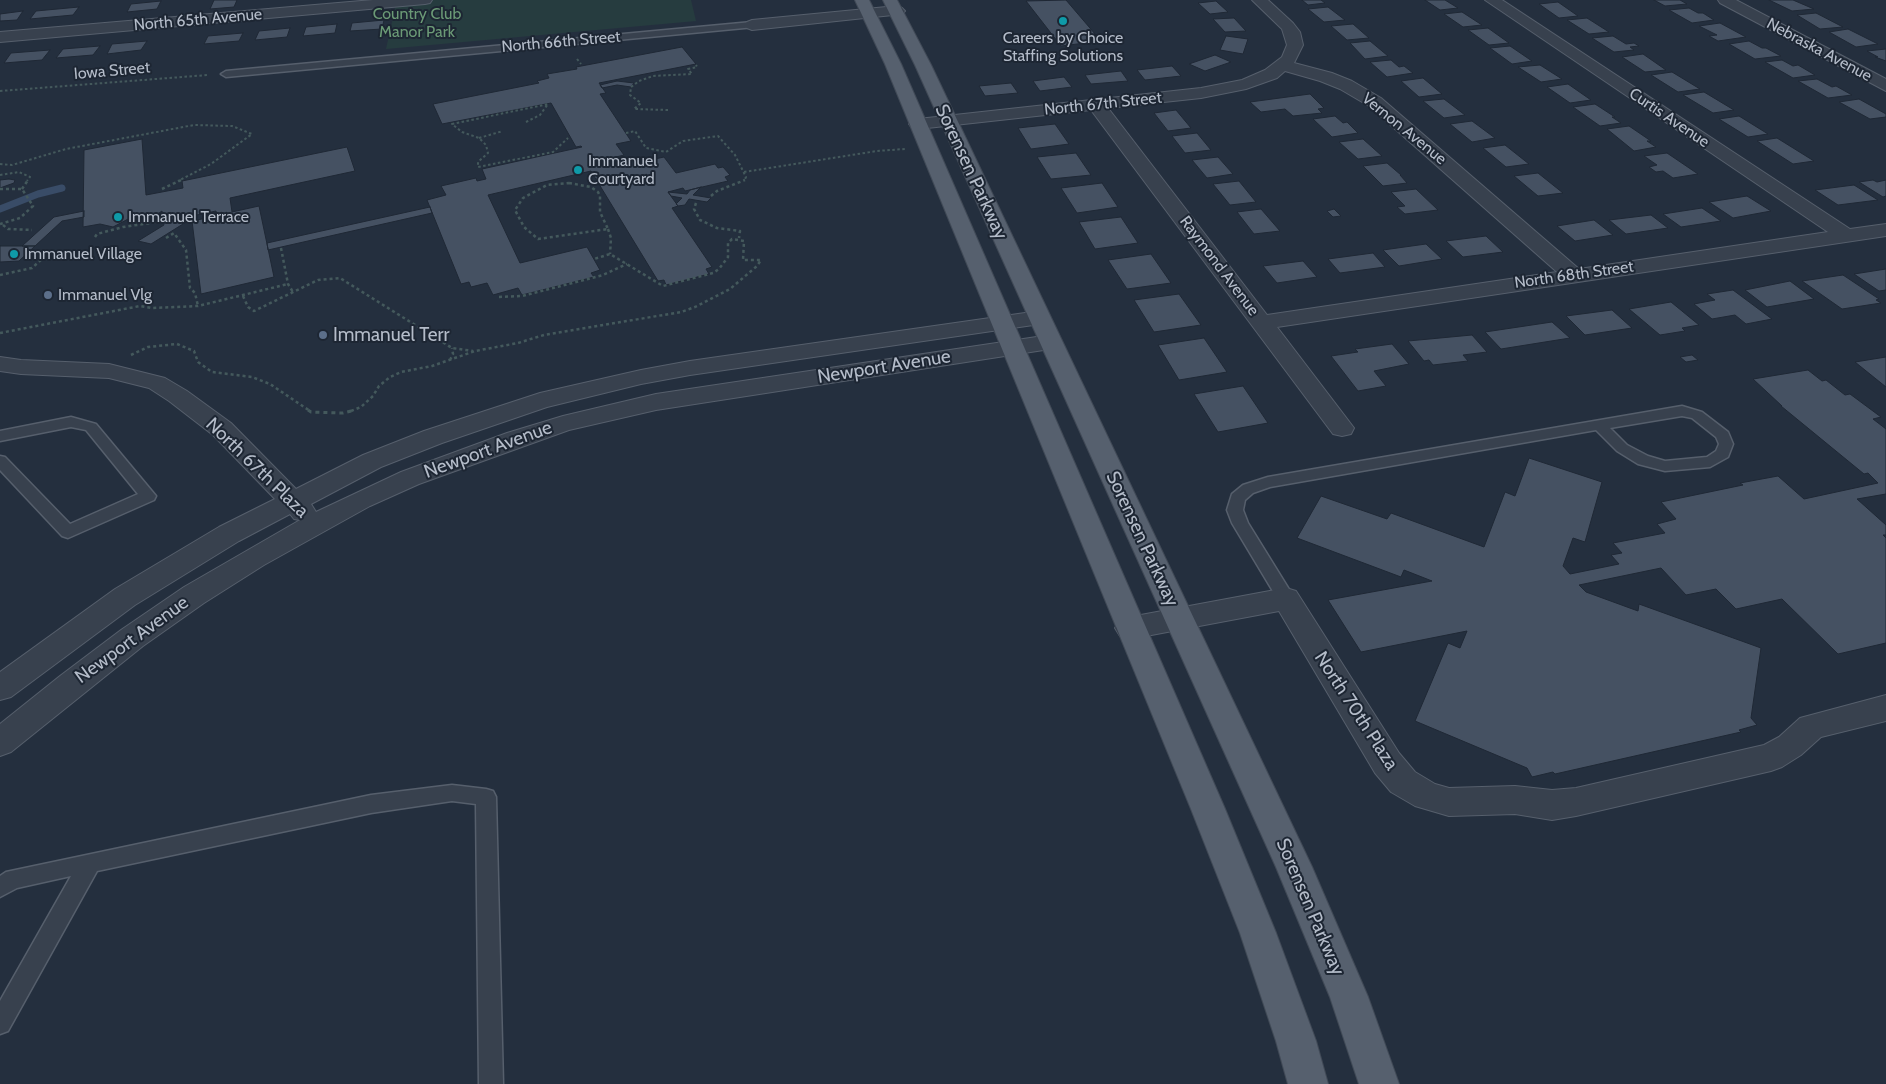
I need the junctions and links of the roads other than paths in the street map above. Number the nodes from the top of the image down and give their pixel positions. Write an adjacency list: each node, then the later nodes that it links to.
1 (425, 0): 6 (street, North 65th Avenue)
2 (1259, 0): 10 (street)
3 (1492, 0): 17 (street, Curtis Avenue)
4 (1725, 0): 12 (street, Nebraska Avenue)
5 (893, 6): 7 (street, North 66th Street); 14 (main road, Sorensen Parkway)
6 (279, 7): 9 (street, North 65th Avenue)
7 (866, 7): 8 (street, North 66th Street); 15 (main road, Sorensen Parkway)
8 (752, 25): 11 (lane, North 66th Street)
9 (0, 38)
10 (1282, 65): 13 (street, North 67th Street); 18 (street, Vernon Avenue)
11 (226, 74)
12 (1886, 86)
13 (1096, 105): 14 (street, North 67th Street); 19 (street, Raymond Avenue)
14 (948, 121): 15 (street, North 67th Street); 20 (main road, Sorensen Parkway)
15 (918, 124): 21 (main road, Sorensen Parkway)
16 (1886, 230): 17 (street, North 68th Street)
17 (1846, 236): 18 (street, North 68th Street)
18 (1573, 275): 19 (street, North 68th Street)
19 (1262, 322): 24 (street, Raymond Avenue)
20 (1044, 330): 21 (street, Newport Avenue); 30 (main road, Sorensen Parkway)
21 (1009, 335): 27 (street, Newport Avenue); 28 (street, Newport Avenue); 31 (main road, Sorensen Parkway)
22 (0, 364): 27 (street, North 67th Plaza)
23 (1599, 425): 23 (lane); 29 (lane)
24 (1342, 428)
25 (0, 437): 26 (lane)
26 (0, 461)
27 (292, 500): 28 (street, North 67th Plaza); 32 (street, Newport Avenue)
28 (315, 524): 34 (street, Newport Avenue)
29 (1286, 599): 30 (street); 33 (street, North 70th Plaza)
30 (1179, 619): 31 (street); 40 (main road, Sorensen Parkway)
31 (1130, 628): 39 (main road, Sorensen Parkway)
32 (0, 688)
33 (1886, 708)
34 (0, 743)
35 (90, 863): 36 (lane); 37 (lane); 38 (lane)
36 (0, 887)
37 (0, 1023)
38 (491, 1084)
39 (1308, 1084)
40 (1379, 1084)

